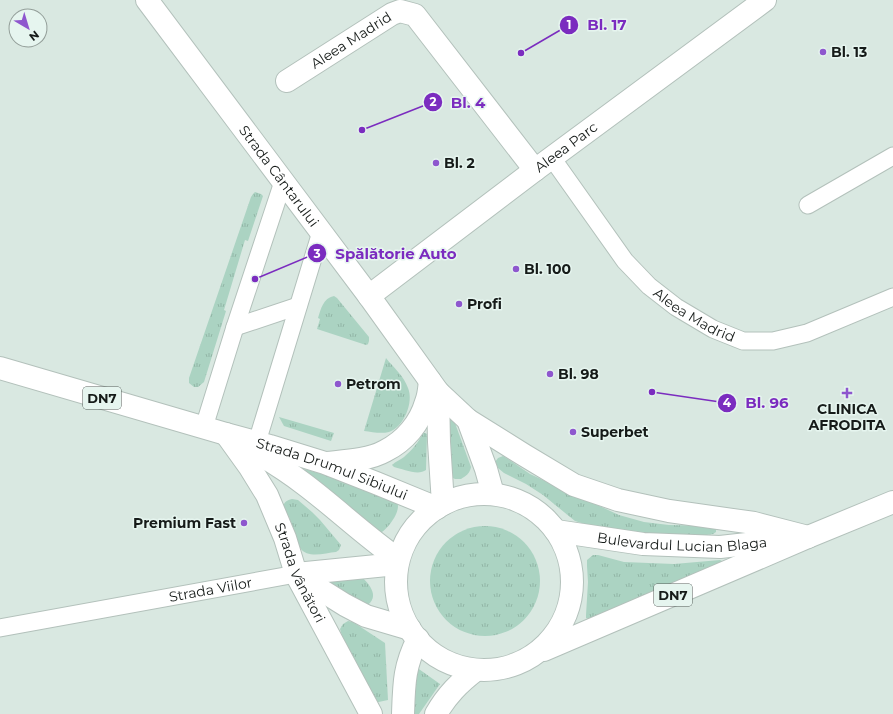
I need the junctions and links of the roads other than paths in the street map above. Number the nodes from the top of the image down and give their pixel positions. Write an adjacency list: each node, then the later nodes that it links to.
1 (147, 0): 6 (street, Strada Cântarului)
2 (765, 0): 5 (street, Aleea Parc)
3 (287, 81): 5 (street, Aleea Madrid)
4 (893, 156): 7 (lane)
5 (544, 164): 9 (street, Aleea Parc); 10 (lane, Aleea Madrid)
6 (283, 182): 8 (street, Strada Cântarului); 12 (lane)
7 (808, 205)
8 (321, 232): 9 (street, Strada Cântarului); 11 (lane)
9 (369, 296): 14 (street, Strada Cântarului)
10 (893, 297)
11 (298, 306): 12 (lane); 18 (lane)
12 (235, 328): 16 (lane)
13 (0, 368): 16 (street, Strada Drumul Sibiului / DN7)
14 (434, 386): 15 (street, Strada Cântarului); 19 (street); 22 (street)
15 (468, 420): 20 (street, Strada Cântarului); 24 (street)
16 (204, 427): 17 (street, Strada Drumul Sibiului / DN7)
17 (226, 434): 18 (street, Strada Drumul Sibiului / DN7); 25 (street, Strada Drumul Sibiului); 26 (street, Strada Vânători)
18 (256, 442): 19 (street, Strada Drumul Sibiului / DN7)
19 (326, 463): 22 (street, Strada Drumul Sibiului / DN7)
20 (493, 494): 22 (street); 23 (street)
21 (893, 502): 24 (street, Bulevardul Lucian Blaga / DN7)
22 (440, 506): 25 (street)
23 (556, 531): 24 (street, Bulevardul Lucian Blaga / DN7); 29 (street)
24 (808, 537): 29 (street, Bulevardul Lucian Blaga / DN7)
25 (398, 561): 26 (street); 28 (street)
26 (296, 574): 27 (lane, Strada Viilor); 28 (street); 31 (street, Strada Vânători)
27 (0, 628)
28 (414, 634): 30 (street); 32 (street)
29 (538, 653): 30 (street)
30 (476, 670): 33 (street)
31 (371, 714)
32 (403, 714)
33 (436, 714)

